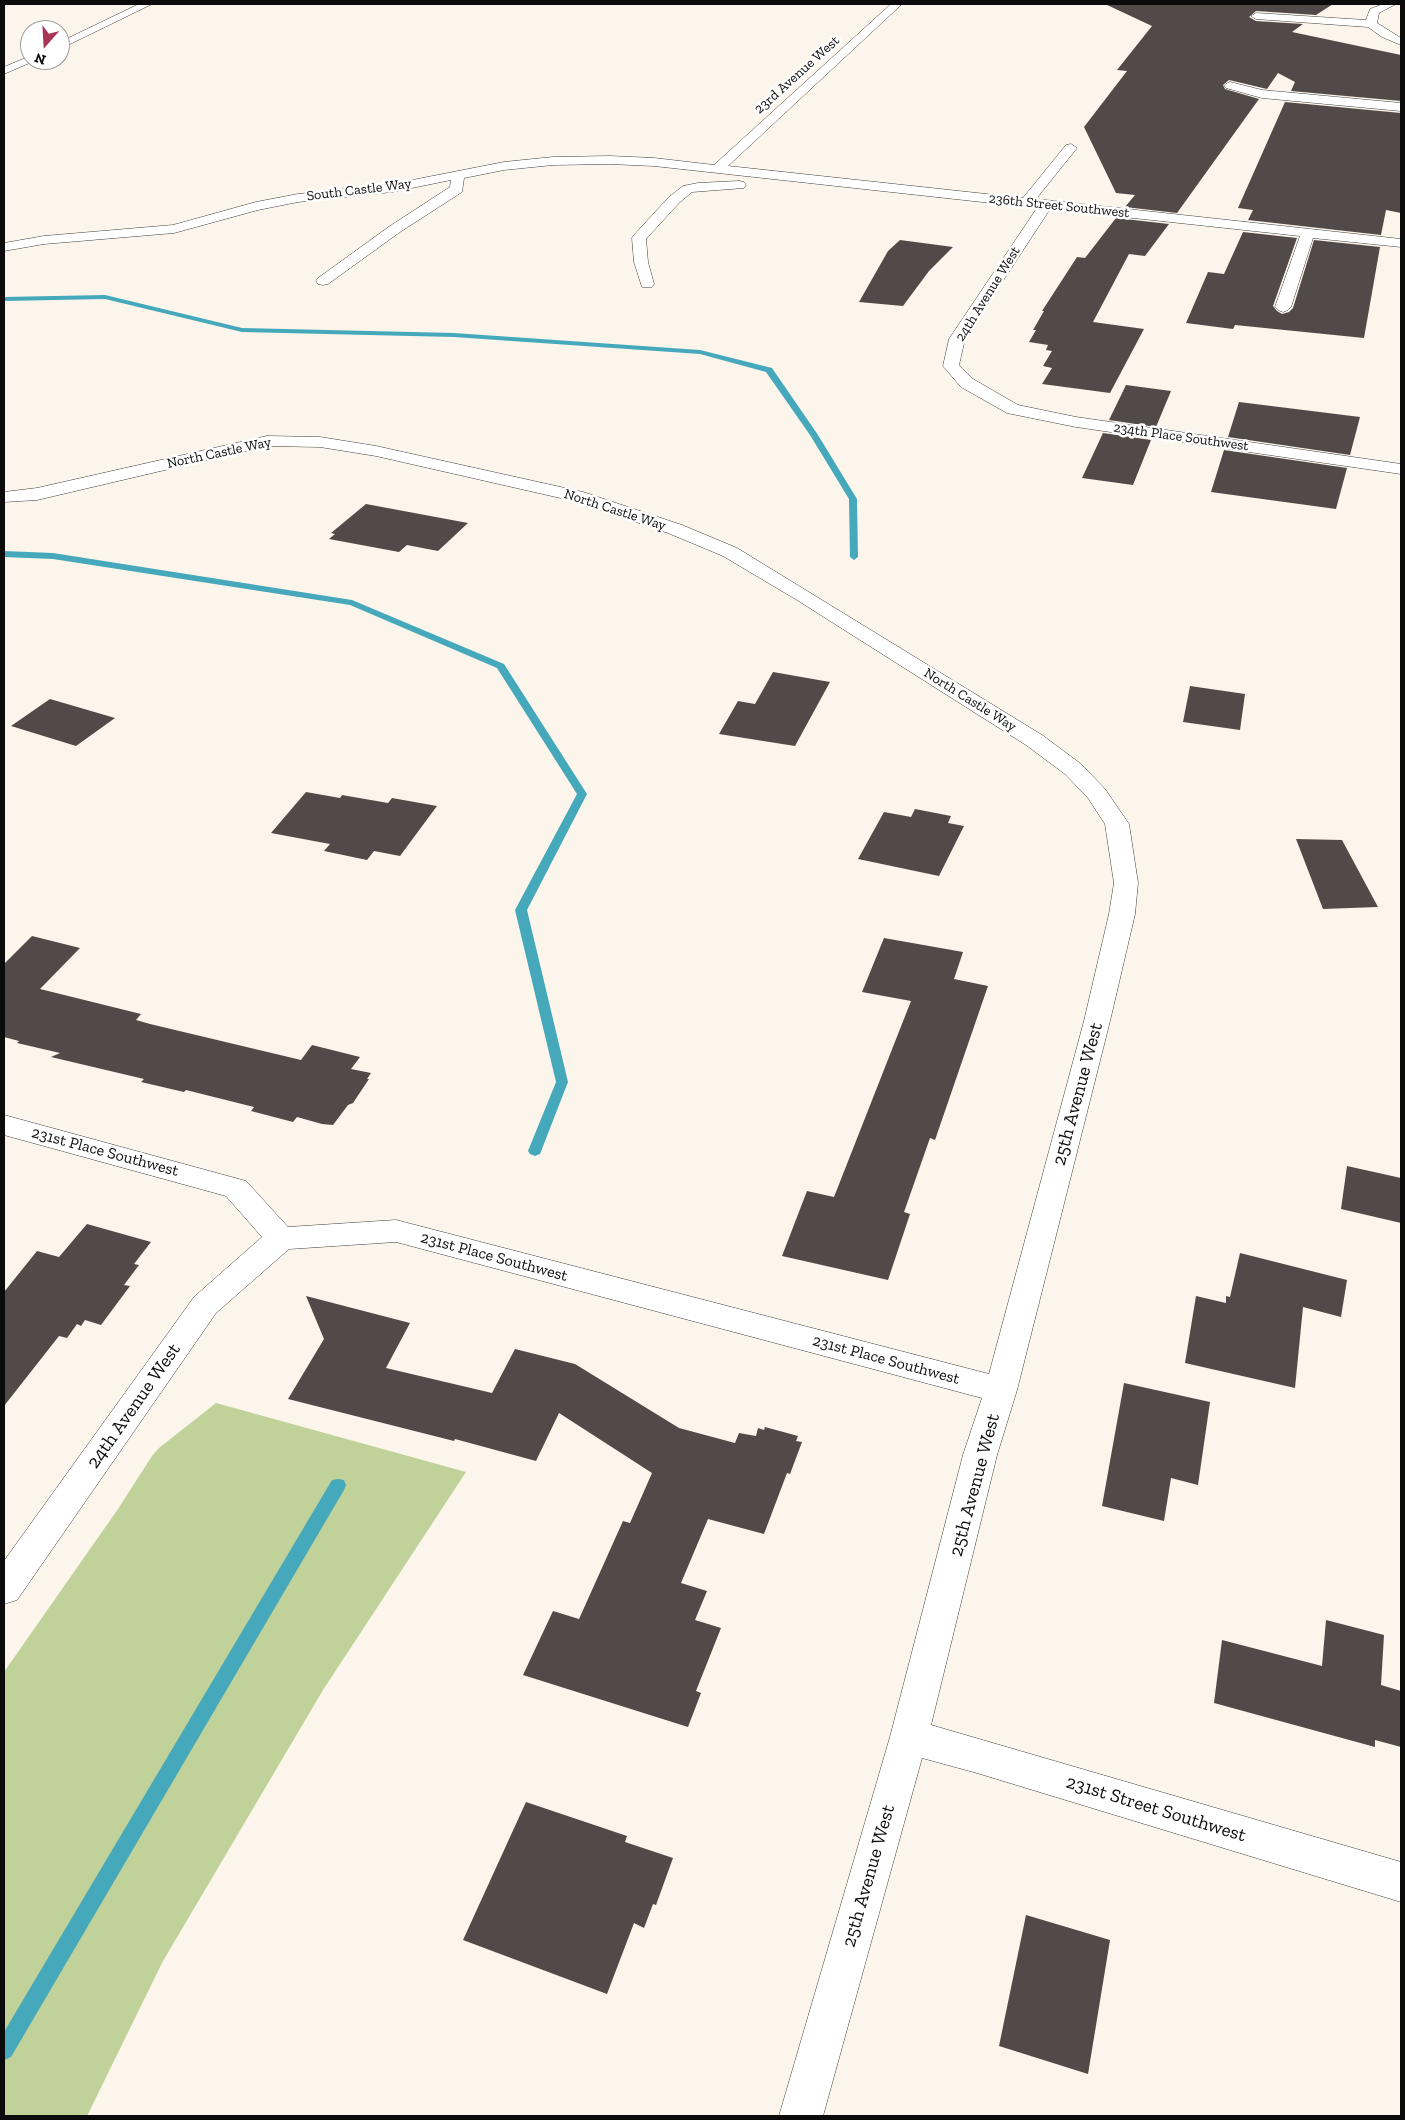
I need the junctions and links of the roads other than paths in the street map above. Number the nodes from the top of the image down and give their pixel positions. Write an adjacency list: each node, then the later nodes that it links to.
1 (147, 4): 6 (street)
2 (897, 4): 13 (street, 23rd Avenue West)
3 (1391, 4): 5 (street)
4 (1256, 16): 5 (street)
5 (1371, 24): 7 (street)
6 (70, 41)
7 (1401, 42)
8 (20, 64): 9 (street)
9 (4, 71)
10 (1230, 86): 11 (street)
11 (1401, 108)
12 (1070, 148): 16 (street)
13 (717, 169): 14 (street, South Castle Way); 15 (street, 236th Street Southwest)
14 (458, 175): 20 (street, South Castle Way); 21 (street)
15 (789, 177): 16 (street, 236th Street Southwest); 22 (street)
16 (1027, 202): 17 (street, 236th Street Southwest)
17 (1046, 204): 18 (street, 236th Street Southwest); 24 (street, 24th Avenue West)
18 (1308, 233): 19 (street, 236th Street Southwest); 23 (street)
19 (1401, 243)
20 (4, 247)
21 (323, 281)
22 (647, 284)
23 (1284, 307)
24 (967, 383): 25 (street, 234th Place Southwest)
25 (1401, 469)
26 (4, 497): 27 (street, North Castle Way)
27 (1122, 850): 30 (street, 25th Avenue West)
28 (4, 1125): 29 (street, 231st Place Southwest)
29 (281, 1238): 30 (street, 231st Place Southwest); 31 (street, 24th Avenue West)
30 (1002, 1390): 32 (street, 25th Avenue West)
31 (4, 1589)
32 (909, 1737): 33 (street, 231st Street Southwest); 34 (street, 25th Avenue West)
33 (1401, 1882)
34 (801, 2116)

